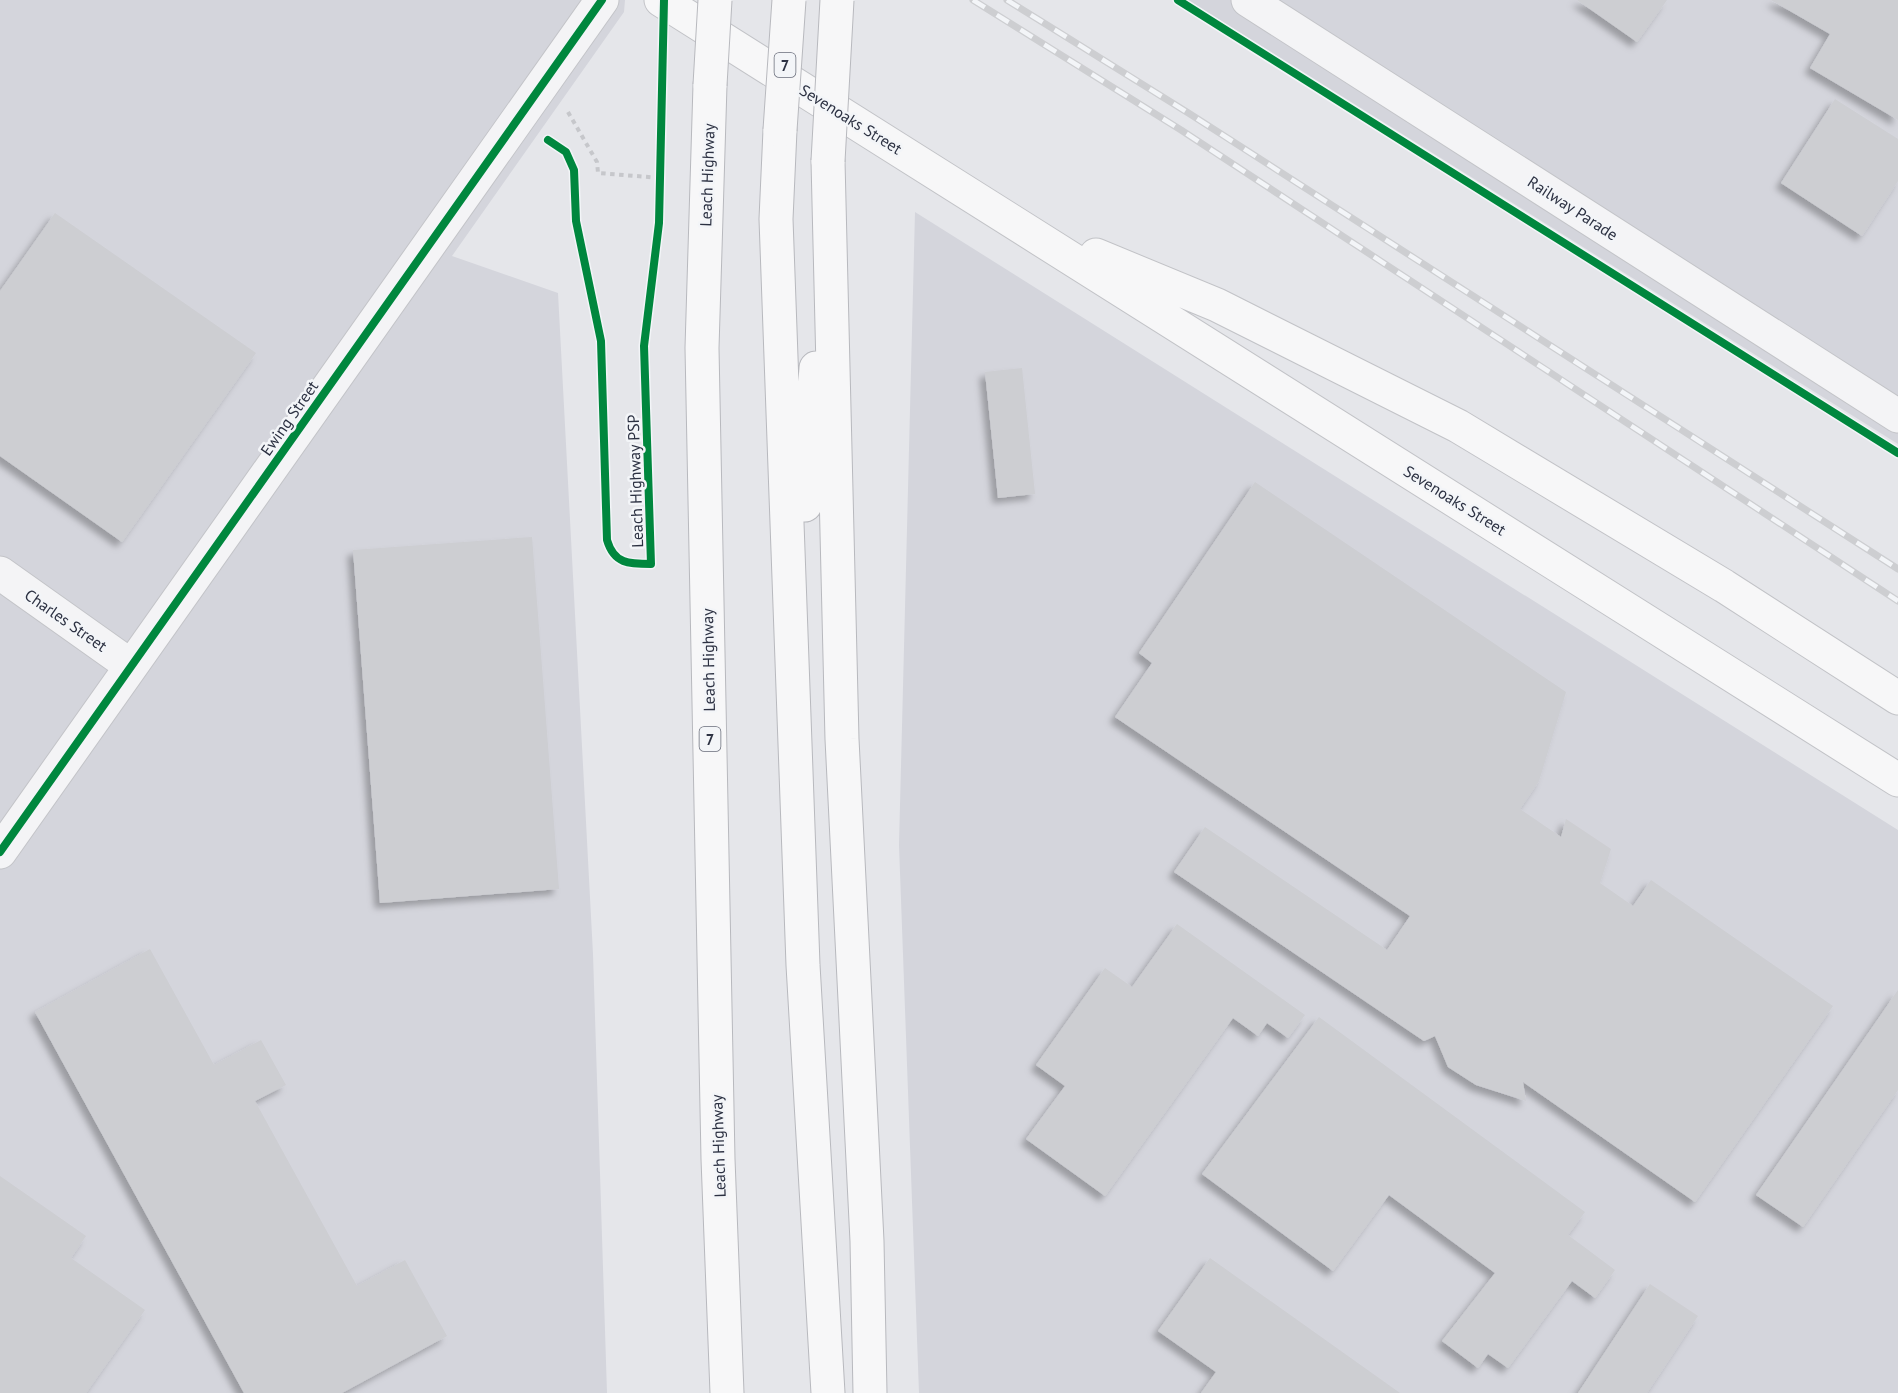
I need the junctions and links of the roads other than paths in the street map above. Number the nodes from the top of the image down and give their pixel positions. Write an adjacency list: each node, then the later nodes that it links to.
1 (602, 0): 12 (street, Ewing Street)
2 (661, 0): 8 (main road, Sevenoaks Street)
3 (715, 0): 17 (main road, Leach Highway / 7, bridge)
4 (789, 0): 14 (main road, 7, bridge)
5 (837, 0): 9 (main road, bridge)
6 (1248, 0): 7 (street, Railway Parade)
7 (1290, 11): 10 (street, Railway Parade)
8 (1012, 219): 13 (main road, Sevenoaks Street); 15 (main road, Sevenoaks Street)
9 (828, 238): 14 (main road); 19 (main road)
10 (1898, 416)
11 (0, 573): 12 (street, Charles Street)
12 (131, 666): 16 (street, Ewing Street)
13 (1898, 698)
14 (796, 769): 18 (main road, 7)
15 (1898, 780)
16 (0, 852)
17 (727, 1393)
18 (828, 1393)
19 (870, 1393)

